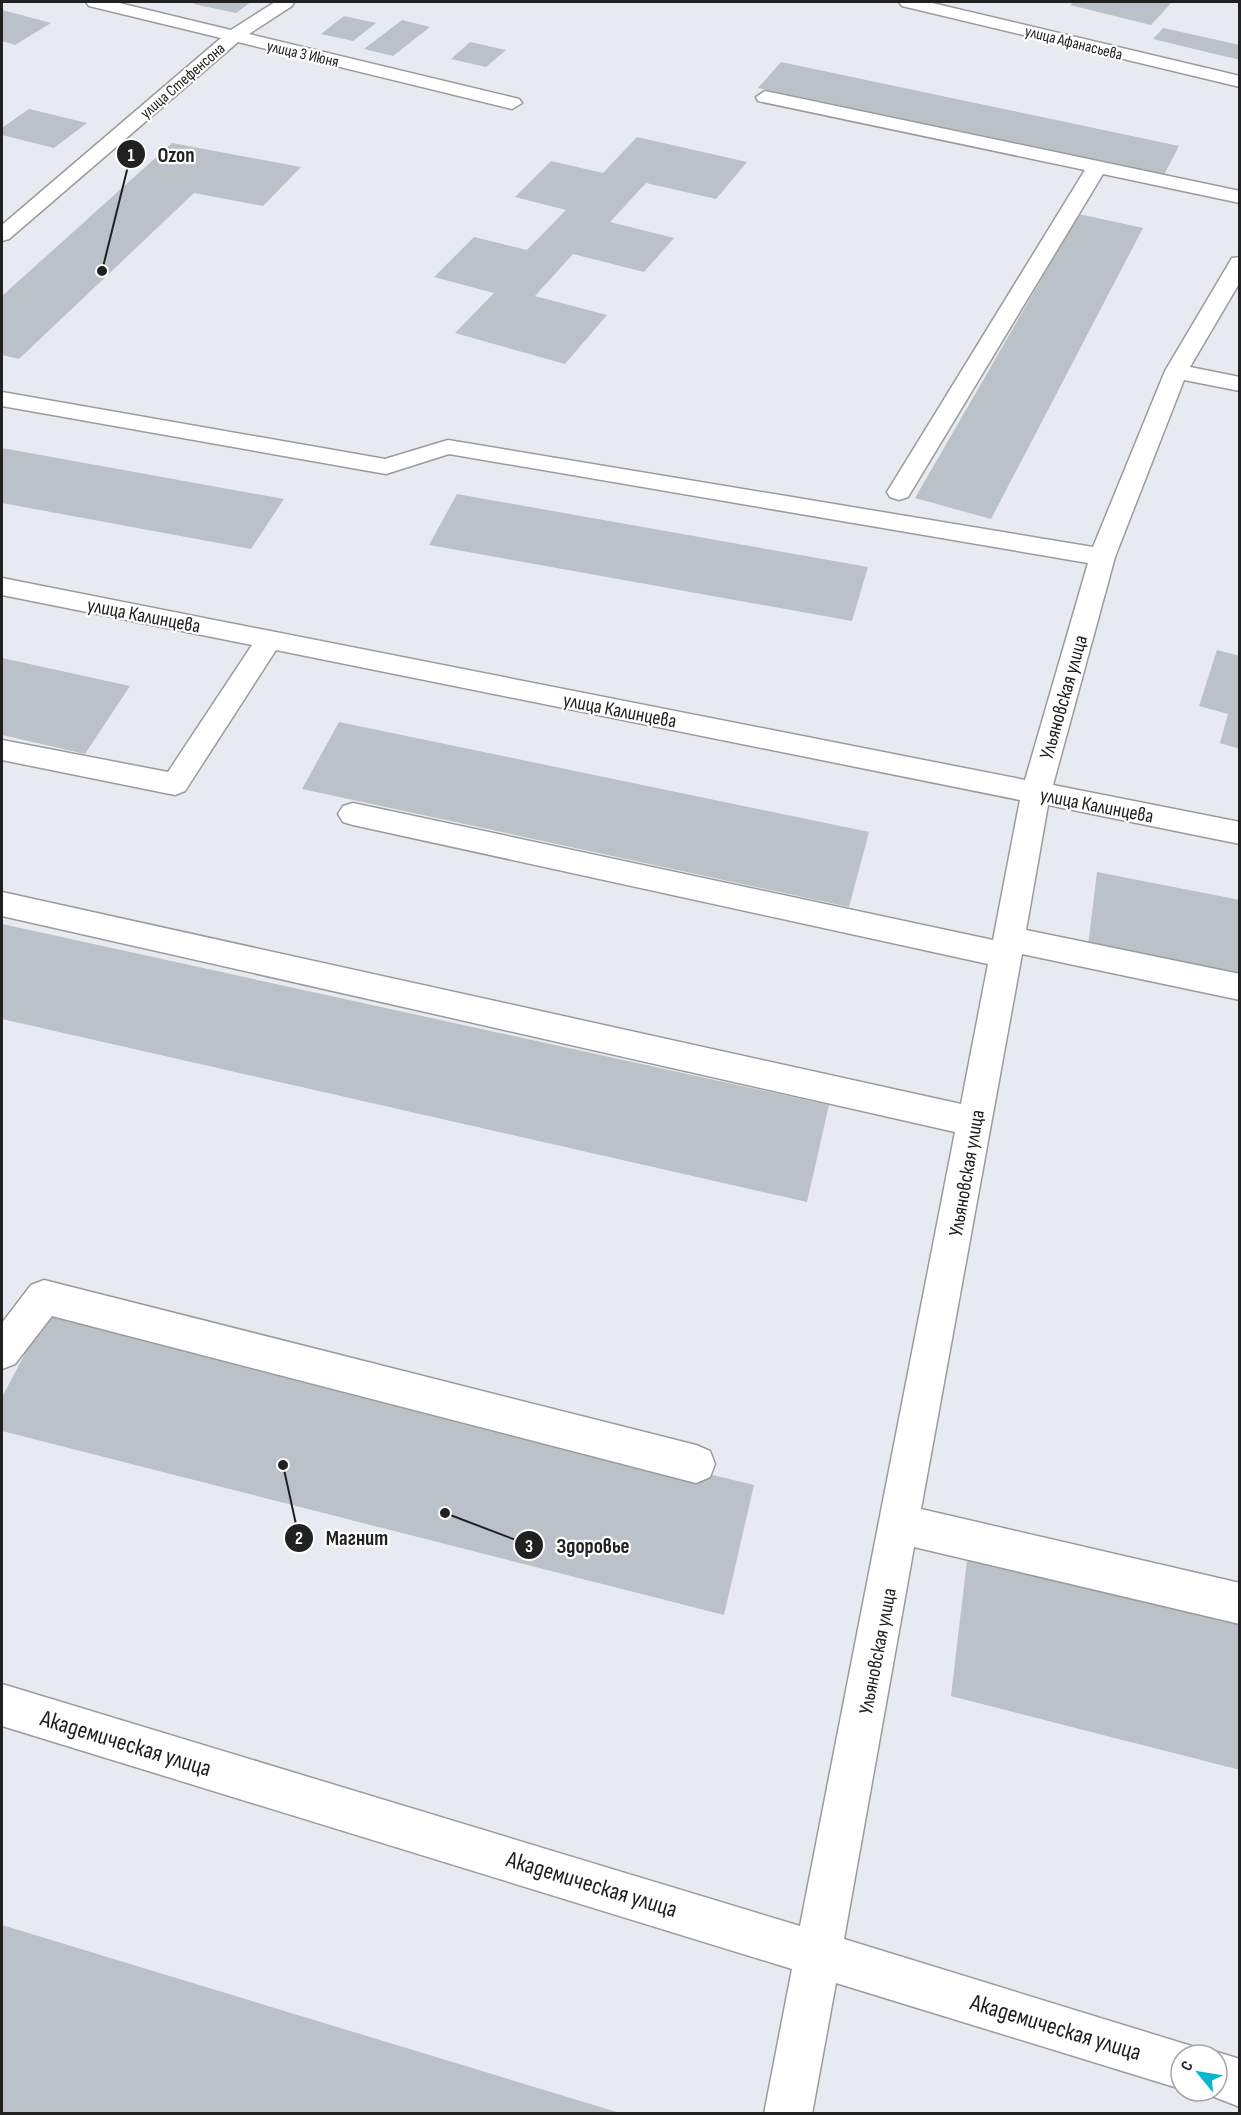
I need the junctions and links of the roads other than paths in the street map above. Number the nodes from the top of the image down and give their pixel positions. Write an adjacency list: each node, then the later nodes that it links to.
1 (94, 2): 4 (street, улица 3 Июня)
2 (286, 2): 4 (street, улица Стефенсона)
3 (908, 2): 5 (street, улица Афанасьева)
4 (234, 36): 7 (street, улица 3 Июня); 10 (street, улица Стефенсона)
5 (1239, 82)
6 (765, 97): 8 (street)
7 (512, 103)
8 (1097, 167): 9 (street); 15 (street)
9 (1239, 197)
10 (3, 232)
11 (1239, 263): 12 (street, Ульяновская улица)
12 (1176, 371): 13 (street); 16 (street, Ульяновская улица)
13 (1239, 384)
14 (2, 399): 16 (street)
15 (899, 492)
16 (1102, 557): 20 (street, Ульяновская улица)
17 (2, 586): 18 (street, улица Калинцева)
18 (269, 640): 19 (street); 20 (street, улица Калинцева)
19 (2, 750)
20 (1036, 793): 22 (street, улица Калинцева); 24 (street, Ульяновская улица)
21 (353, 814): 24 (street)
22 (1239, 833)
23 (2, 904): 26 (street)
24 (1007, 947): 25 (street); 26 (street, Ульяновская улица)
25 (1239, 987)
26 (975, 1122): 29 (street, Ульяновская улица)
27 (2, 1352): 28 (street)
28 (696, 1464)
29 (900, 1524): 30 (street); 32 (street, Ульяновская улица)
30 (1239, 1604)
31 (2, 1706): 32 (street, Академическая улица)
32 (820, 1954): 33 (street, Академическая улица); 34 (street, Ульяновская улица)
33 (1169, 2061)
34 (788, 2114)

